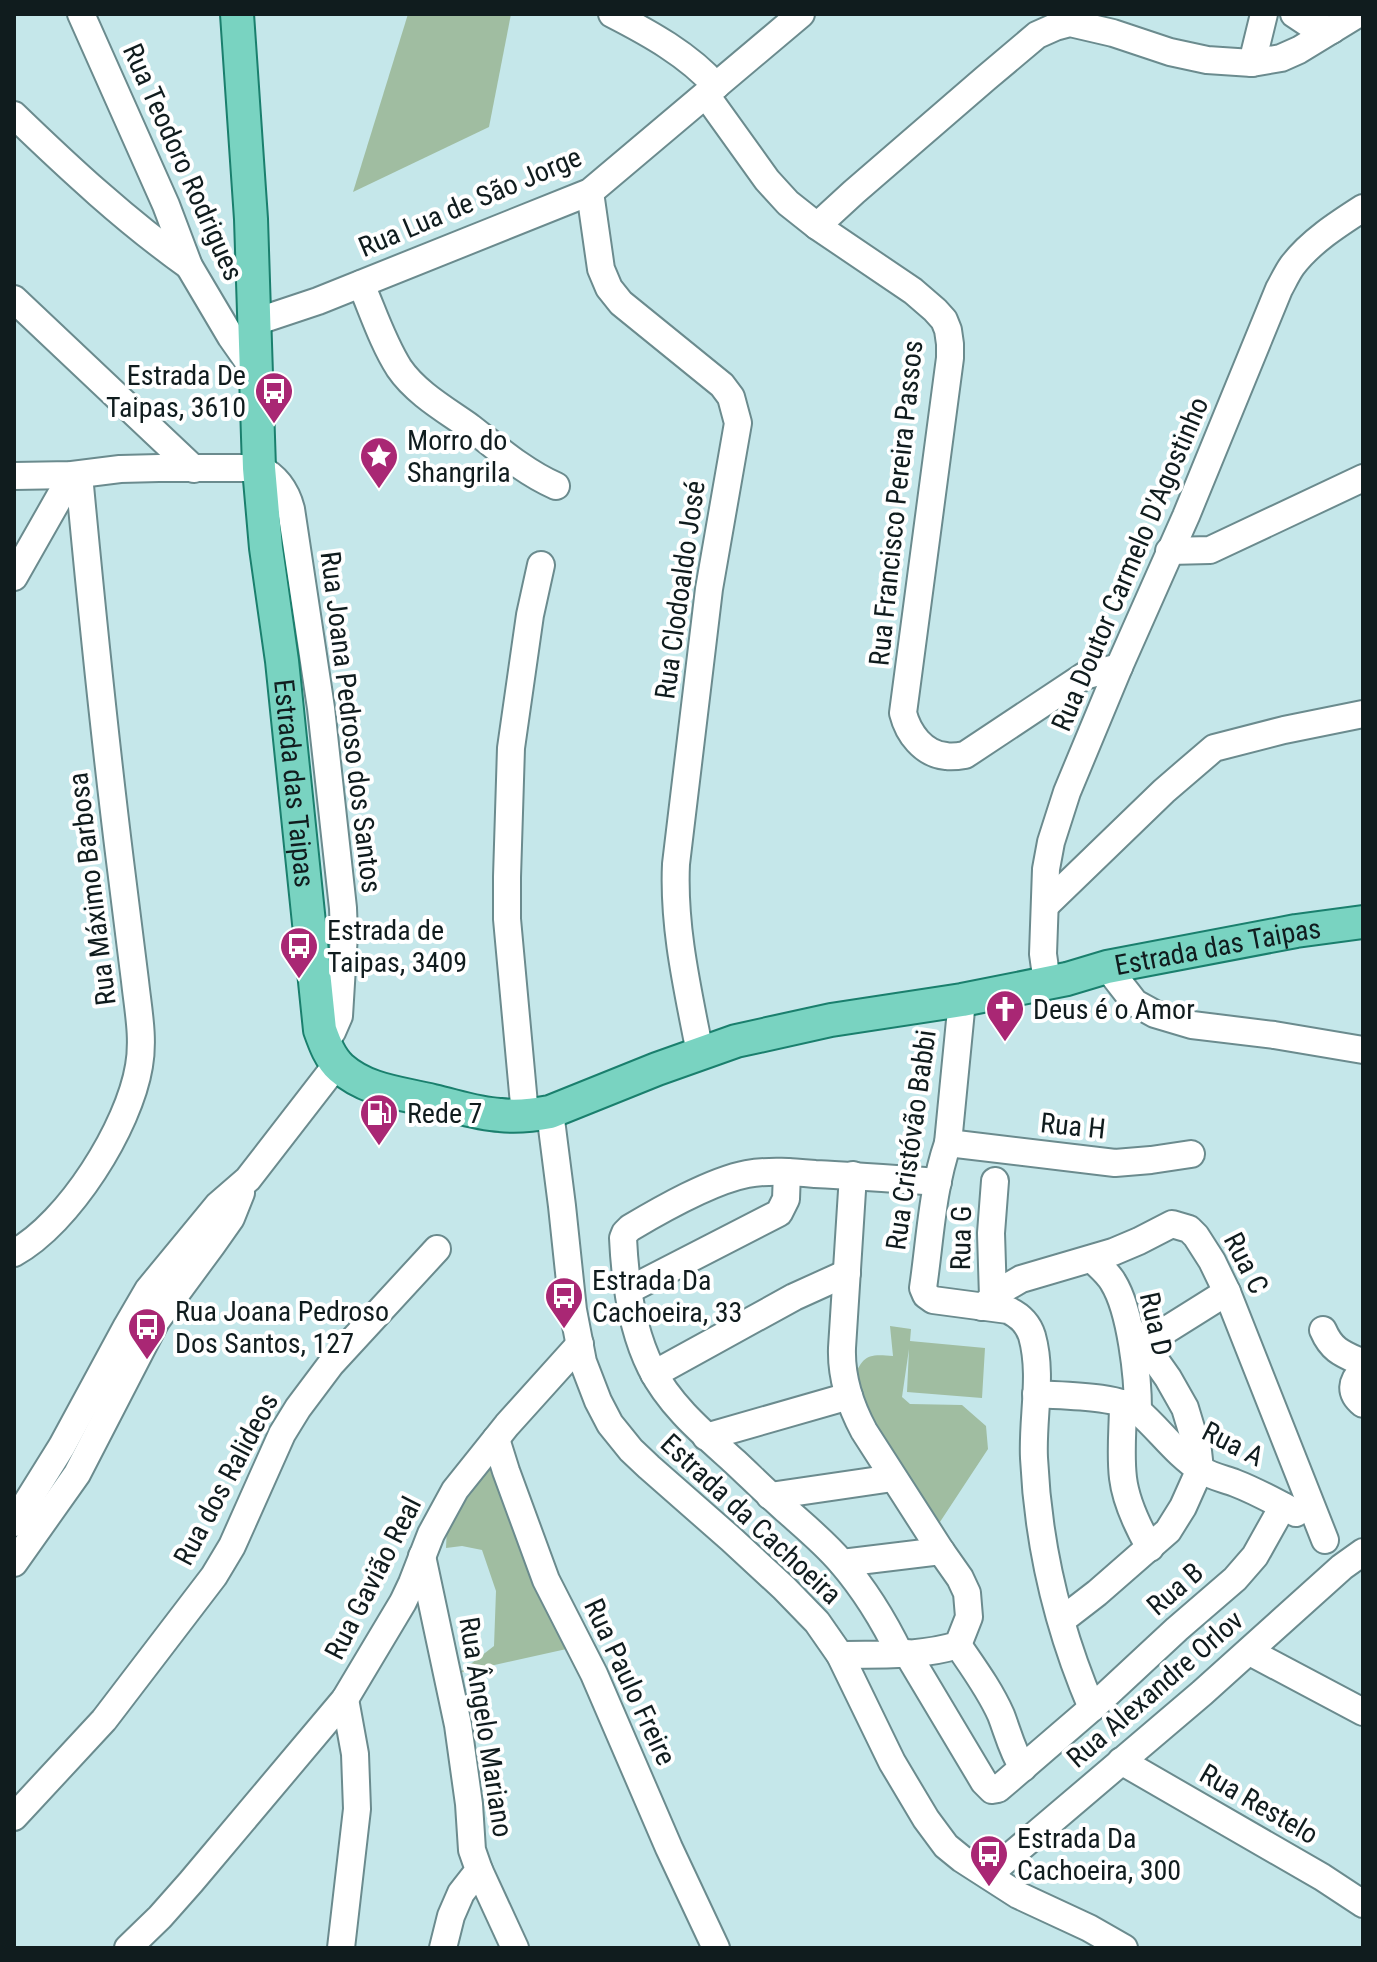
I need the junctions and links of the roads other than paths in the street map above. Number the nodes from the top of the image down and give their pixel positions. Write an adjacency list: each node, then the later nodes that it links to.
1 (81, 14): 17 (street, Rua Teodoro Rodrigues)
2 (237, 14): 20 (main road, Estrada das Taipas)
3 (612, 14): 8 (street, Rua Francisco Pereira Passos)
4 (801, 14): 11 (street, Rua Lua de São Jorge)
5 (1264, 14): 10 (street)
6 (1294, 14): 9 (street)
7 (1358, 14): 9 (street)
8 (653, 23): 11 (street, Rua Francisco Pereira Passos)
9 (1332, 30): 10 (street)
10 (1252, 63): 16 (street)
11 (711, 91): 13 (street, Rua Lua de São Jorge); 16 (street, Rua Francisco Pereira Passos)
12 (14, 115): 17 (street)
13 (590, 192): 18 (street, Rua Lua de São Jorge); 40 (street, Rua Clodoaldo José)
14 (1363, 208): 15 (street, Rua Doutor Carmelo D'Agostinho)
15 (1350, 225): 28 (street, Rua Doutor Carmelo D'Agostinho)
16 (817, 226): 31 (street, Rua Francisco Pereira Passos)
17 (189, 266): 21 (street, Rua Teodoro Rodrigues)
18 (361, 284): 20 (street, Rua Lua de São Jorge); 27 (street)
19 (14, 299): 23 (street)
20 (255, 322): 21 (main road, Estrada das Taipas)
21 (257, 374): 22 (main road, Estrada das Taipas)
22 (259, 468): 23 (street); 39 (main road, Estrada das Taipas)
23 (194, 469): 24 (street)
24 (75, 475): 25 (street); 30 (street); 50 (street, Rua Máximo Barbosa)
25 (14, 476)
26 (1363, 478): 28 (street)
27 (556, 486)
28 (1169, 551): 31 (street, Rua Doutor Carmelo D'Agostinho)
29 (541, 565): 41 (street, Estrada da Cachoeira)
30 (14, 577)
31 (1119, 667): 33 (street, Rua Doutor Carmelo D'Agostinho)
32 (1363, 714): 33 (street)
33 (1046, 905): 36 (street, Rua Doutor Carmelo D'Agostinho)
34 (1363, 922): 35 (main road, Estrada das Taipas)
35 (1107, 967): 36 (main road, Estrada das Taipas); 38 (street)
36 (1047, 983): 37 (main road, Estrada das Taipas)
37 (962, 1000): 40 (main road, Estrada das Taipas); 42 (street, Rua Cristóvão Babbi)
38 (1363, 1050)
39 (330, 1052): 41 (main road, Estrada das Taipas); 46 (street)
40 (700, 1053): 41 (main road, Estrada das Taipas)
41 (538, 1114): 58 (street, Estrada da Cachoeira)
42 (948, 1143): 43 (street, Rua H); 48 (street, Rua Cristóvão Babbi)
43 (1191, 1154)
44 (787, 1172): 45 (street); 53 (street); 53 (street)
45 (853, 1175): 48 (street); 52 (street)
46 (248, 1179): 70 (street); 79 (street)
47 (995, 1181): 55 (street, Rua G)
48 (938, 1182): 55 (street, Rua Cristóvão Babbi)
49 (437, 1249): 91 (street, Rua dos Ralideos)
50 (14, 1253)
51 (1092, 1259): 54 (street, Rua C); 55 (street, Rua C); 57 (street, Rua D)
52 (847, 1273): 61 (street); 63 (street)
53 (629, 1290): 61 (street)
54 (1227, 1292): 57 (street); 74 (street, Rua C)
55 (988, 1302): 62 (street)
56 (1323, 1330): 59 (street)
57 (1137, 1336): 65 (street, Rua D); 68 (street)
58 (580, 1344): 67 (street, Rua Gavião Real); 85 (street, Estrada da Cachoeira)
59 (1363, 1363)
60 (1363, 1370): 64 (street)
61 (654, 1374): 66 (street)
62 (1036, 1394): 65 (street); 81 (street)
63 (849, 1396): 66 (street); 69 (street)
64 (1363, 1404)
65 (1130, 1407): 68 (street, Rua A); 75 (street, Rua D)
66 (706, 1437): 71 (street)
67 (496, 1439): 77 (street, Rua Gavião Real); 101 (street, Rua Paulo Freire)
68 (1200, 1469): 72 (street, Rua A); 75 (street)
69 (893, 1478): 71 (street); 76 (street)
70 (23, 1492): 73 (street)
71 (770, 1496): 80 (street)
72 (1283, 1506): 74 (street, Rua A); 87 (street, Rua B)
73 (14, 1523)
74 (1325, 1540): 78 (street, Rua A)
75 (1150, 1548): 81 (street)
76 (941, 1551): 80 (street); 82 (street)
77 (422, 1556): 86 (street, Rua Gavião Real); 92 (street, Rua Ângelo Mariano)
78 (1355, 1558): 83 (street, Rua Alexandre Orlov)
79 (14, 1563)
80 (842, 1563): 84 (street)
81 (1062, 1620): 87 (street)
82 (958, 1645): 84 (street); 90 (street)
83 (1250, 1652): 88 (street); 89 (street, Rua Alexandre Orlov)
84 (904, 1654): 85 (street); 90 (street, Rua B)
85 (840, 1655): 93 (street, Estrada da Cachoeira)
86 (345, 1699): 95 (street, Rua Gavião Real); 98 (street)
87 (1092, 1708): 90 (street, Rua B)
88 (1363, 1712)
89 (1121, 1761): 93 (street, Rua Alexandre Orlov); 94 (street, Rua Restelo)
90 (1023, 1768)
91 (14, 1817)
92 (479, 1870): 99 (street, Rua Ângelo Mariano); 100 (street)
93 (988, 1875): 102 (street, Estrada da Cachoeira)
94 (1363, 1904)
95 (160, 1917): 96 (street, Rua Gavião Real); 97 (street)
96 (128, 1948)
97 (160, 1948)
98 (341, 1948)
99 (443, 1948)
100 (515, 1948)
101 (716, 1948)
102 (1124, 1948)

